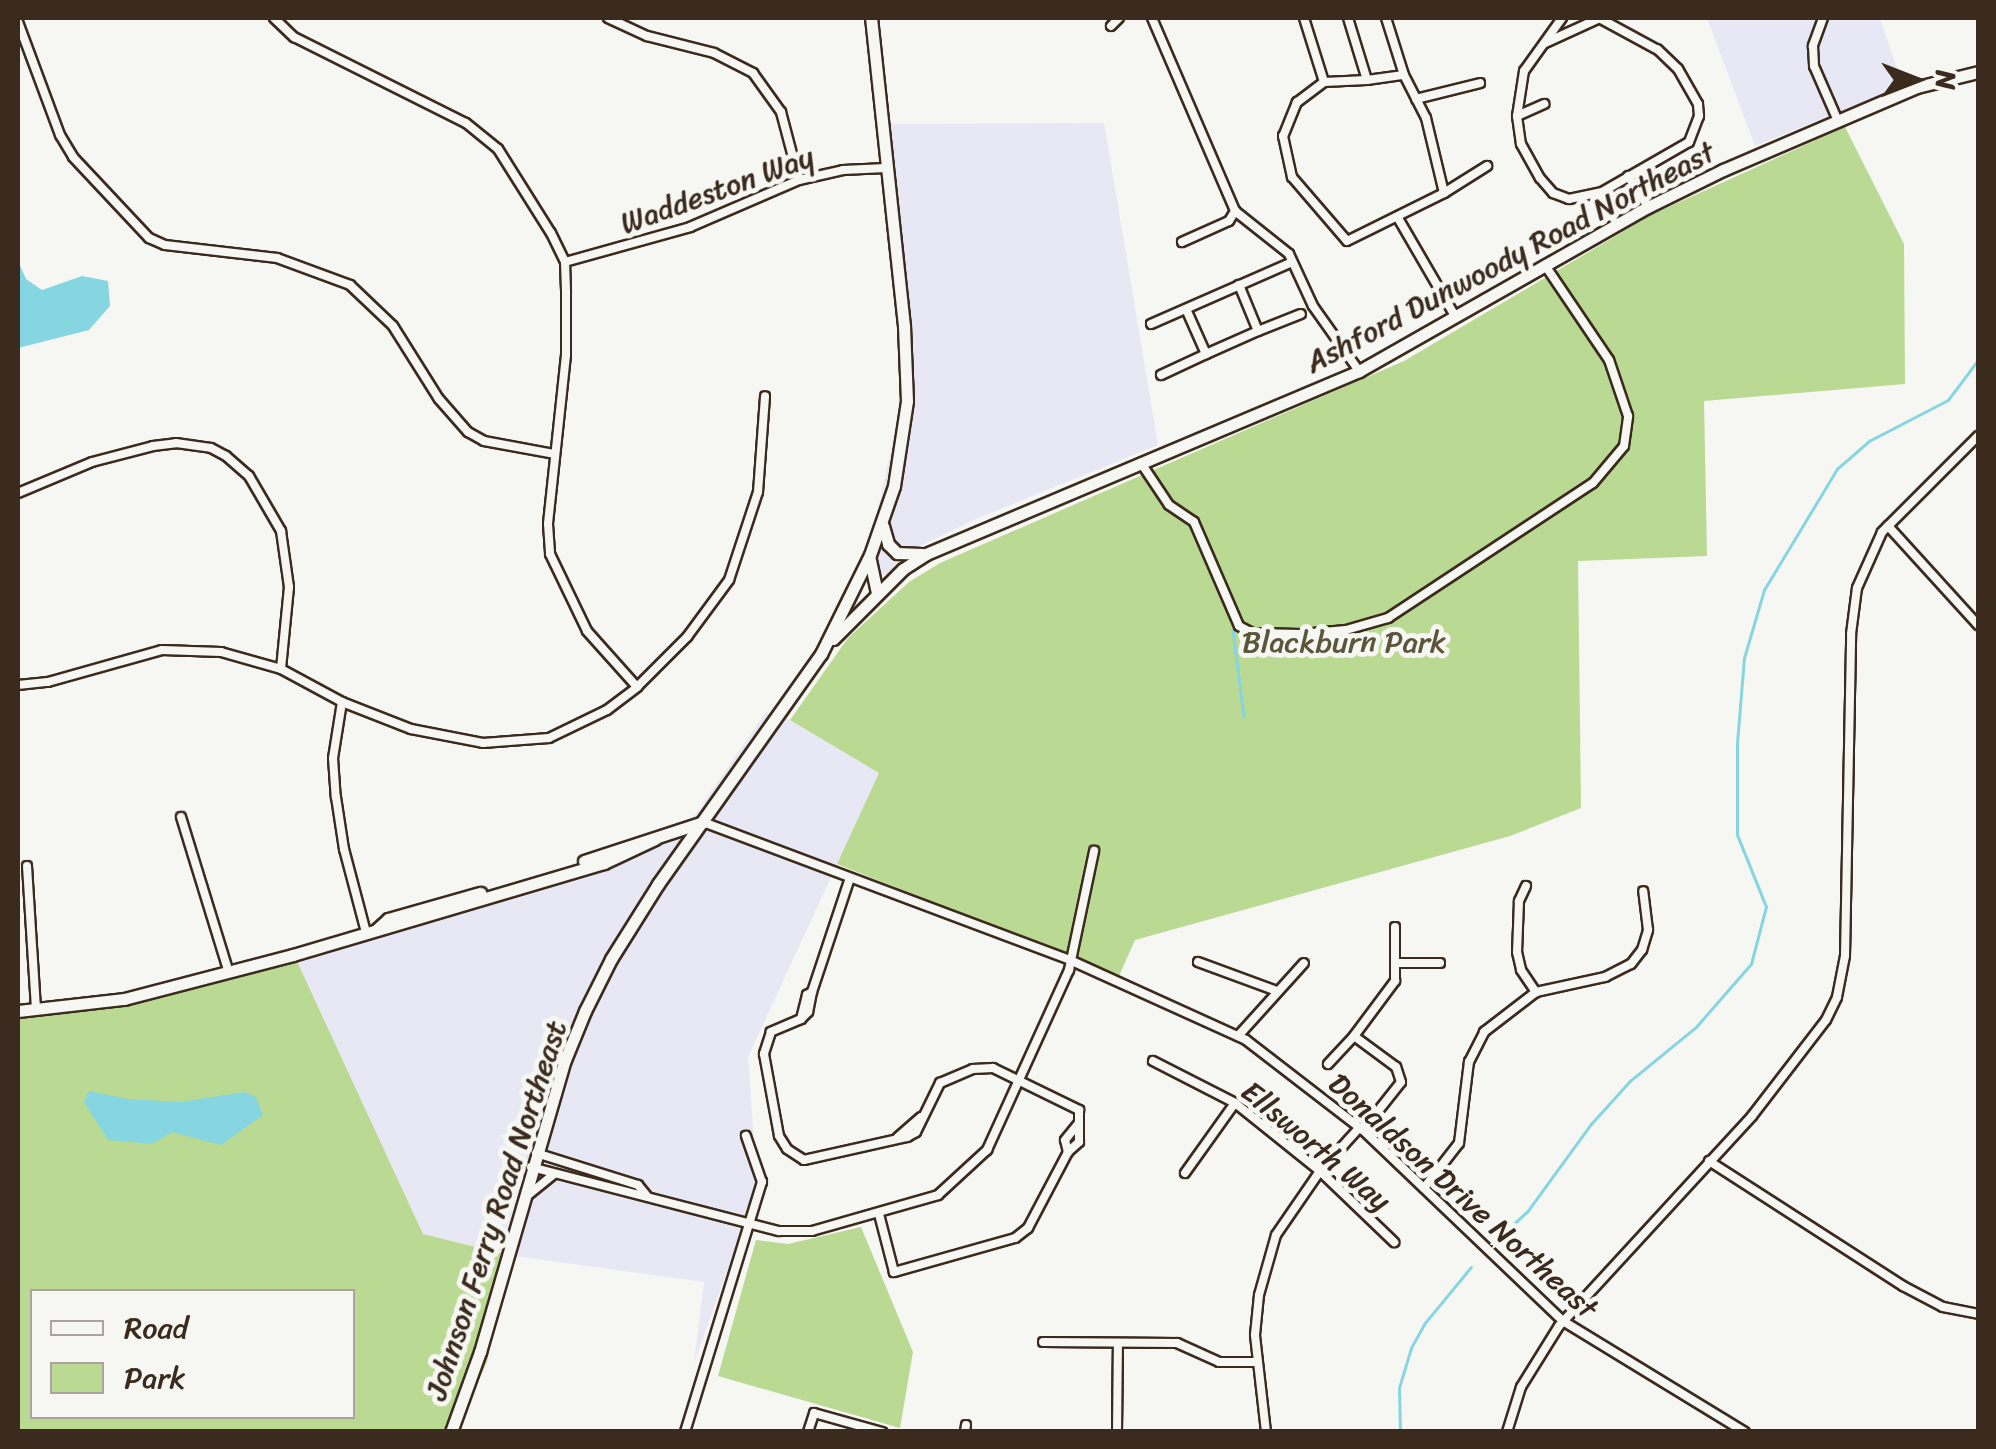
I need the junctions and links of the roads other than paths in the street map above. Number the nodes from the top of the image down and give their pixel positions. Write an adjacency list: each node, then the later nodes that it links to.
1 (274, 18): 33 (street)
2 (608, 18): 27 (street)
3 (871, 18): 25 (main road)
4 (1119, 18): 13 (street)
5 (1152, 18): 30 (street)
6 (1304, 18): 18 (street)
7 (1348, 18): 17 (street)
8 (1386, 18): 16 (street)
9 (1562, 18): 14 (street)
10 (1600, 18): 14 (street); 26 (street)
11 (1823, 18): 23 (street)
12 (18, 22): 47 (street)
13 (1111, 26)
14 (1542, 44): 22 (street)
15 (1978, 72): 23 (main road, Ashford Dunwoody Road Northeast)
16 (1404, 75): 17 (street); 20 (street)
17 (1367, 80): 18 (street)
18 (1324, 82): 31 (street)
19 (1480, 83): 20 (street)
20 (1416, 99): 28 (street)
21 (1544, 104): 22 (street)
22 (1517, 116): 26 (street)
23 (1838, 121): 29 (main road, Ashford Dunwoody Road Northeast)
24 (1487, 166): 28 (street)
25 (886, 168): 27 (street, Waddeston Way); 50 (main road)
26 (1628, 176): 29 (street)
27 (799, 180): 33 (street, Waddeston Way)
28 (1444, 192): 31 (street)
29 (1648, 207): 35 (main road, Ashford Dunwoody Road Northeast)
30 (1235, 211): 32 (street); 34 (street)
31 (1398, 218): 39 (street)
32 (1182, 242)
33 (565, 262): 47 (street)
34 (1292, 262): 36 (street); 43 (street)
35 (1544, 265): 39 (main road, Ashford Dunwoody Road Northeast); 48 (street)
36 (1239, 285): 37 (street); 41 (street)
37 (1186, 309): 40 (street); 42 (street)
38 (1301, 314): 41 (street)
39 (1455, 316): 43 (main road, Ashford Dunwoody Road Northeast)
40 (1151, 324)
41 (1258, 331): 42 (street)
42 (1206, 354): 44 (street)
43 (1358, 370): 48 (main road, Ashford Dunwoody Road Northeast)
44 (1161, 375)
45 (765, 396): 59 (street)
46 (1978, 436): 51 (street)
47 (554, 454): 59 (street)
48 (1140, 463): 53 (main road, Ashford Dunwoody Road Northeast)
49 (18, 494): 57 (street)
50 (882, 524): 52 (main road); 53 (main road)
51 (1888, 526): 55 (street); 89 (street)
52 (870, 554): 54 (main road); 56 (main road)
53 (926, 554): 54 (main road, Ashford Dunwoody Road Northeast)
54 (877, 594): 56 (main road, Ashford Dunwoody Road Northeast)
55 (1978, 626)
56 (821, 654): 62 (main road, Johnson Ferry Road Northeast)
57 (281, 669): 58 (street); 60 (street)
58 (18, 685)
59 (637, 687): 60 (street)
60 (342, 702): 69 (street)
61 (181, 817): 75 (street)
62 (704, 822): 65 (street, Donaldson Drive Northeast); 69 (main road); 88 (main road, Johnson Ferry Road Northeast)
63 (1094, 851): 70 (street)
64 (27, 866): 78 (street)
65 (850, 878): 70 (street, Donaldson Drive Northeast); 84 (street)
66 (1526, 886): 77 (street)
67 (1643, 891): 77 (street)
68 (1395, 927): 73 (street)
69 (372, 931): 75 (main road)
70 (1072, 962): 80 (street, Donaldson Drive Northeast); 84 (street)
71 (1198, 962): 76 (street)
72 (1304, 963): 76 (street)
73 (1396, 963): 74 (street); 81 (street)
74 (1440, 963)
75 (228, 970): 78 (main road)
76 (1278, 991): 80 (street)
77 (1536, 992): 94 (street)
78 (36, 1010): 79 (main road)
79 (18, 1012)
80 (1238, 1036): 86 (street, Donaldson Drive Northeast)
81 (1354, 1036): 83 (street); 86 (street)
82 (1153, 1060): 85 (street, Ellsworth Way)
83 (1328, 1064)
84 (1018, 1082): 97 (street); 97 (street)
85 (1235, 1104): 91 (street, Ellsworth Way); 92 (street)
86 (1361, 1129): 91 (street); 94 (street, Donaldson Drive Northeast)
87 (746, 1136): 98 (street)
88 (536, 1152): 90 (main road, Johnson Ferry Road Northeast); 95 (street)
89 (1709, 1160): 100 (street); 101 (street)
90 (532, 1167): 93 (street); 96 (main road, Johnson Ferry Road Northeast)
91 (1320, 1171): 99 (street, Ellsworth Way); 104 (street)
92 (1185, 1173)
93 (554, 1174): 95 (street); 96 (street)
94 (1424, 1188): 101 (street, Donaldson Drive Northeast)
95 (646, 1194): 98 (street)
96 (520, 1203): 105 (main road, Johnson Ferry Road Northeast)
97 (879, 1214): 98 (street)
98 (749, 1225): 106 (street)
99 (1394, 1242)
100 (1978, 1314)
101 (1563, 1322): 111 (street); 112 (street, Donaldson Drive Northeast)
102 (1043, 1342): 103 (street)
103 (1118, 1343): 104 (street); 109 (street)
104 (1254, 1362): 110 (street)
105 (451, 1432)
106 (685, 1432)
107 (808, 1432): 108 (street)
108 (882, 1432)
109 (1117, 1432)
110 (1266, 1432)
111 (1507, 1432)
112 (1745, 1432)

